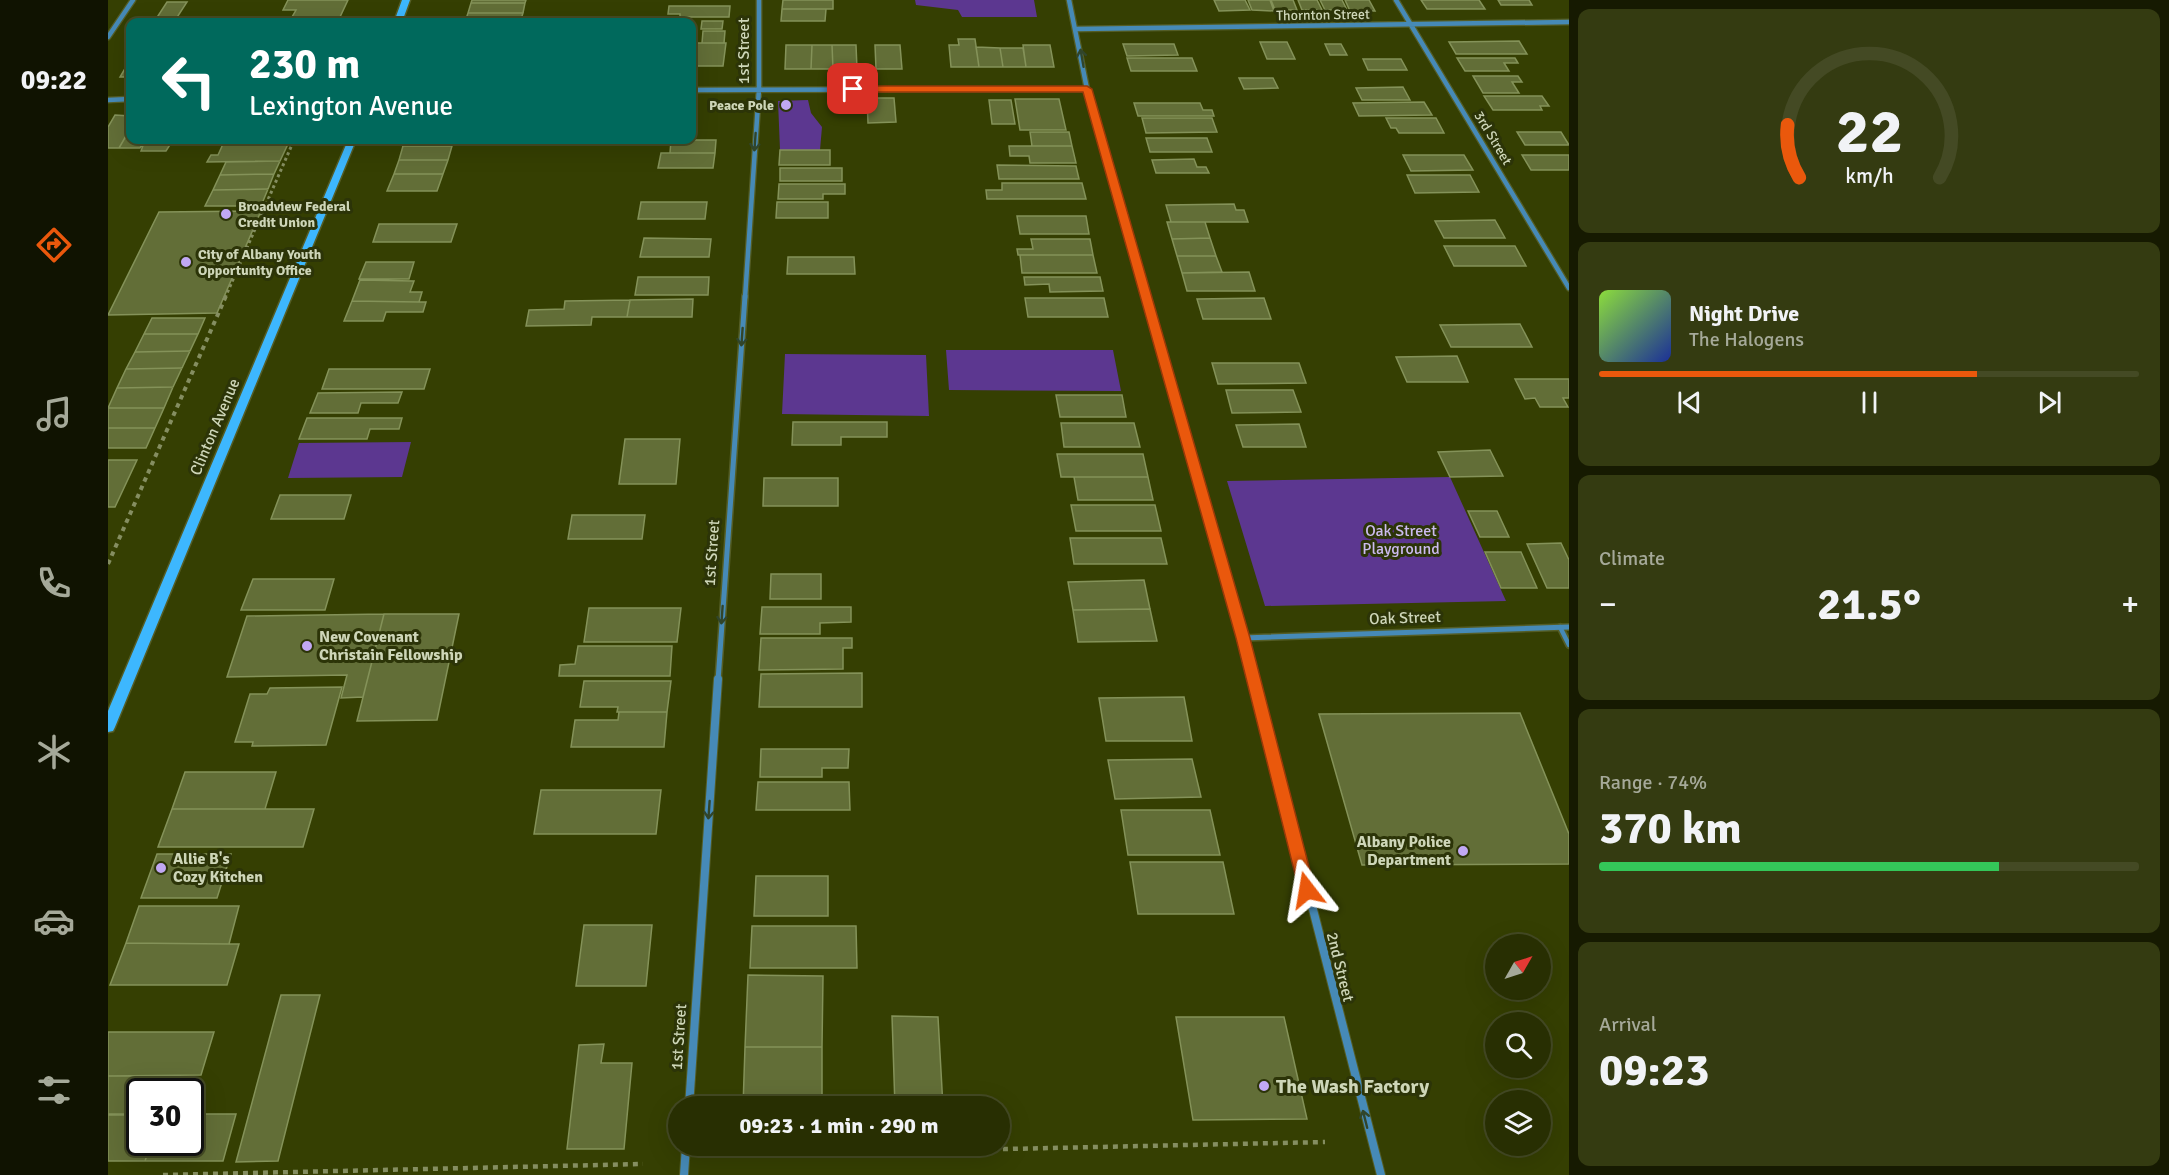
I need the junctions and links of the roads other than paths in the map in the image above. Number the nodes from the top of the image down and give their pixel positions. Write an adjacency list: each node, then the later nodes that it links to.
1 (133, 0): 10 (street)
2 (406, 0): 6 (street)
3 (759, 0): 11 (street, 1st Street)
4 (1069, 0): 9 (street, 2nd Street)
5 (1396, 0): 8 (street, 3rd Street)
6 (399, 18)
7 (1569, 22): 8 (street, Thornton Street)
8 (1411, 25): 9 (street, Thornton Street); 17 (street, 3rd Street)
9 (1076, 29): 12 (street, 2nd Street, one-way to 9)
10 (108, 37)
11 (759, 89): 12 (street); 13 (street); 23 (street, 1st Street, one-way to 23)
12 (1087, 89): 20 (street, 2nd Street)
13 (696, 90)
14 (126, 99): 15 (street)
15 (108, 100)
16 (350, 144): 22 (street, Clinton Avenue)
17 (1569, 288)
18 (1560, 627): 19 (street, Oak Street); 20 (street, Oak Street); 21 (lane)
19 (1569, 627)
20 (1243, 638): 26 (street, 2nd Street, one-way to 20)
21 (1569, 645)
22 (108, 727)
23 (690, 1096)
24 (685, 1156): 25 (street)
25 (684, 1175)
26 (1381, 1175)

